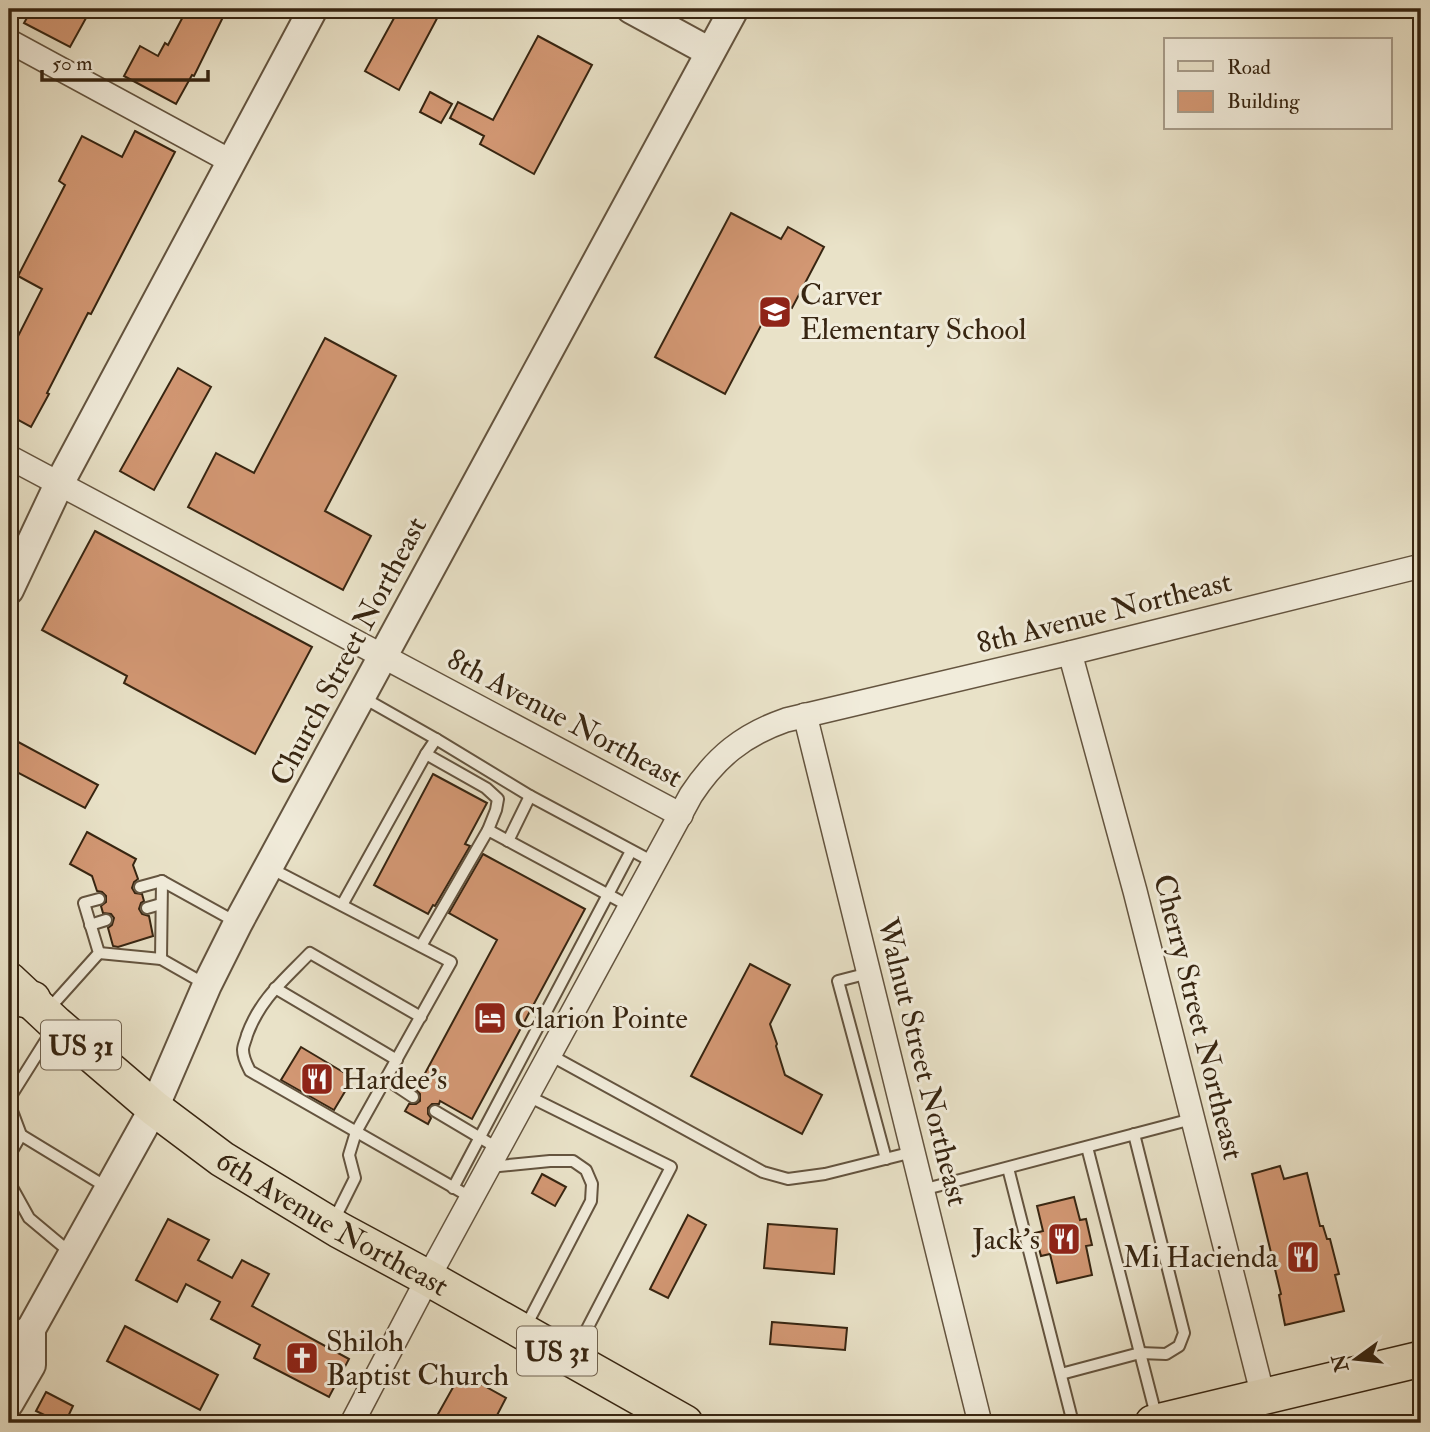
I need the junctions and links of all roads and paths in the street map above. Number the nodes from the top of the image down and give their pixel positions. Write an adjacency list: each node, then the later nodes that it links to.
1 (313, 9): 6 (street)
2 (631, 9): 5 (street)
3 (734, 9): 5 (street, Church Street Northeast)
4 (9, 41): 6 (street)
5 (710, 52): 12 (street, Church Street Northeast)
6 (232, 162): 8 (street)
7 (9, 457): 8 (street, 8th Avenue Northeast)
8 (59, 484): 10 (street); 12 (street, 8th Avenue Northeast)
9 (1421, 566): 11 (street, 8th Avenue Northeast)
10 (9, 590)
11 (1070, 653): 14 (street, 8th Avenue Northeast); 51 (street, Cherry Street Northeast)
12 (382, 656): 13 (street, Church Street Northeast); 18 (street, 8th Avenue Northeast)
13 (361, 696): 15 (lane); 23 (street, Church Street Northeast)
14 (805, 715): 18 (street, 8th Avenue Northeast); 38 (street, Walnut Street Northeast)
15 (436, 739): 16 (lane); 17 (lane)
16 (426, 754): 19 (lane); 29 (lane)
17 (530, 796): 20 (lane); 21 (lane)
18 (681, 815): 22 (street)
19 (488, 830): 20 (lane); 35 (lane)
20 (508, 841): 26 (lane)
21 (631, 851): 22 (lane); 26 (lane)
22 (655, 863): 30 (street)
23 (270, 868): 29 (lane); 33 (street, Church Street Northeast)
24 (162, 881): 25 (lane); 28 (lane); 33 (lane)
25 (140, 887)
26 (607, 895): 30 (lane); 55 (lane)
27 (99, 899): 34 (lane)
28 (161, 904): 31 (lane); 37 (lane)
29 (342, 905): 35 (lane)
30 (631, 907): 43 (street)
31 (147, 908)
32 (106, 920): 34 (lane)
33 (238, 923): 39 (street, Church Street Northeast)
34 (90, 925): 36 (lane)
35 (421, 946): 42 (lane)
36 (99, 953): 37 (lane); 41 (lane)
37 (161, 960): 39 (lane)
38 (869, 973): 57 (street, Walnut Street Northeast); 60 (lane)
39 (207, 985): 49 (street, Church Street Northeast)
40 (275, 988): 42 (lane); 44 (lane); 52 (lane)
41 (30, 1002): 48 (lane); 49 (main road, 6th Avenue Northeast / US 31)
42 (421, 1017): 44 (lane)
43 (550, 1055): 46 (street); 60 (lane)
44 (397, 1060): 45 (lane)
45 (386, 1080): 47 (lane); 52 (lane)
46 (528, 1096): 59 (street); 72 (lane)
47 (413, 1097)
48 (9, 1101): 53 (lane)
49 (154, 1108): 63 (street, Church Street Northeast); 66 (main road, 6th Avenue Northeast / US 31)
50 (435, 1111): 55 (lane)
51 (1192, 1119): 54 (lane); 75 (street, Cherry Street Northeast)
52 (356, 1132): 65 (lane); 66 (lane)
53 (21, 1135): 58 (lane); 63 (lane)
54 (1134, 1135): 56 (lane); 71 (lane)
55 (479, 1137): 59 (lane); 65 (lane)
56 (1087, 1147): 61 (lane); 71 (lane)
57 (913, 1152): 60 (lane); 64 (street, Walnut Street Northeast)
58 (9, 1156)
59 (494, 1158): 65 (street); 69 (lane)
60 (886, 1159)
61 (1008, 1168): 64 (lane); 74 (lane)
62 (9, 1182): 67 (lane)
63 (109, 1188): 67 (street, Church Street Northeast)
64 (922, 1190): 79 (street, Walnut Street Northeast)
65 (463, 1193): 68 (street)
66 (332, 1225): 68 (main road, 6th Avenue Northeast / US 31)
67 (72, 1254): 70 (street, Church Street Northeast)
68 (428, 1278): 69 (main road, 6th Avenue Northeast / US 31); 77 (street)
69 (523, 1331): 72 (main road, 6th Avenue Northeast / US 31)
70 (20, 1337): 76 (street, Church Street Northeast)
71 (1140, 1353): 74 (lane); 81 (lane)
72 (571, 1359): 78 (main road, 6th Avenue Northeast / US 31)
73 (1421, 1359): 75 (main road)
74 (1060, 1374): 80 (lane)
75 (1263, 1396): 81 (main road)
76 (9, 1403)
77 (352, 1423)
78 (685, 1423)
79 (980, 1423)
80 (1073, 1423)
81 (1156, 1423)

